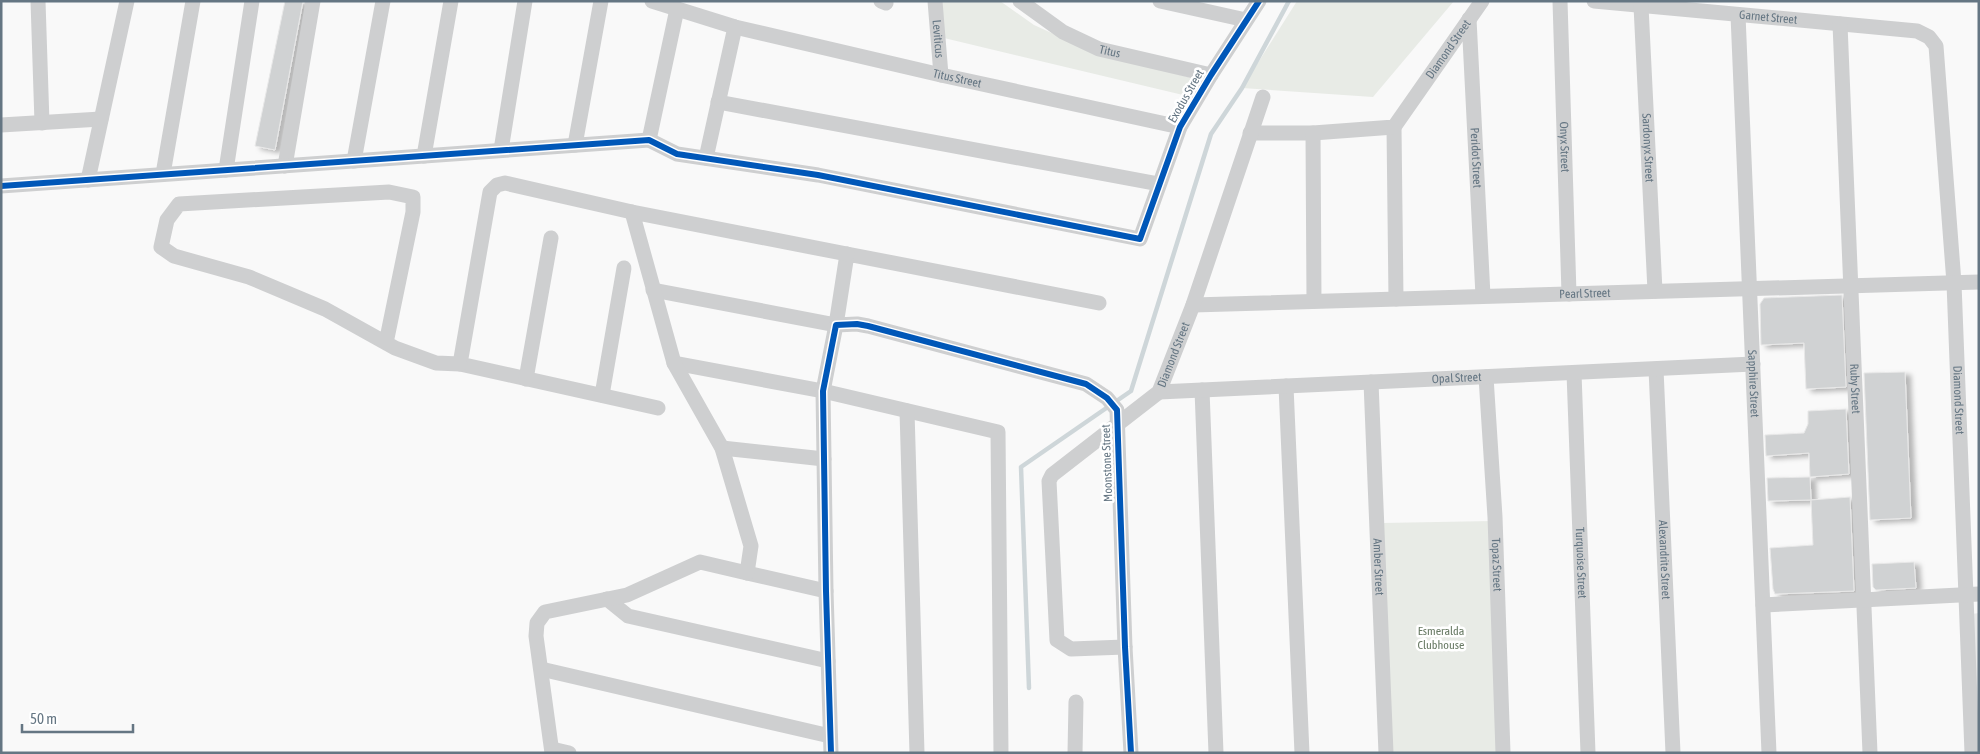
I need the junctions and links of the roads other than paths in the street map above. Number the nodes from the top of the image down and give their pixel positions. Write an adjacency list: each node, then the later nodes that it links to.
1 (38, 1): 31 (street)
2 (127, 1): 30 (street)
3 (193, 1): 45 (street)
4 (252, 1): 44 (street)
5 (313, 1): 43 (street)
6 (383, 1): 42 (street)
7 (451, 1): 40 (street)
8 (525, 1): 39 (street)
9 (601, 1): 38 (street)
10 (652, 1): 19 (street, Titus Street)
11 (935, 1): 26 (street, Leviticus)
12 (1020, 1): 27 (street, Titus)
13 (1160, 1): 22 (street)
14 (1259, 1): 22 (street, Exodus Street)
15 (1482, 1): 21 (street, Diamond Street)
16 (1560, 1): 59 (street, Onyx Street)
17 (1594, 1): 18 (street, Garnet Street)
18 (1641, 6): 20 (street, Garnet Street); 58 (street, Sardonyx Street)
19 (677, 9): 24 (street, Titus Street); 37 (street)
20 (1738, 15): 23 (street, Garnet Street); 56 (street, Sapphire Street)
21 (1469, 19): 34 (street, Diamond Street); 60 (street, Peridot Street)
22 (1246, 20): 27 (street, Exodus Street)
23 (1840, 24): 25 (street, Garnet Street); 55 (street, Ruby Street)
24 (735, 27): 26 (street, Titus Street); 29 (street)
25 (1936, 46): 54 (street, Diamond Street)
26 (941, 75): 33 (street, Titus Street)
27 (1211, 75): 33 (street, Exodus Street)
28 (1263, 97): 35 (street, Diamond Street)
29 (718, 102): 41 (street); 47 (street)
30 (102, 119): 31 (street); 46 (street)
31 (42, 123): 32 (street)
32 (1, 125)
33 (1180, 127): 47 (street, Exodus Street)
34 (1394, 127): 36 (street); 61 (street)
35 (1250, 133): 36 (street); 64 (street, Diamond Street)
36 (1313, 133): 62 (street)
37 (649, 140): 38 (street); 41 (street)
38 (575, 145): 39 (street)
39 (501, 150): 40 (street)
40 (424, 156): 42 (street)
41 (706, 158): 47 (street, Exodus Street)
42 (354, 161): 43 (street)
43 (285, 166): 44 (street)
44 (226, 170): 45 (street)
45 (164, 174): 46 (street)
46 (88, 180): 48 (street)
47 (1159, 184)
48 (1, 186)
49 (632, 212): 51 (street); 57 (street); 68 (street)
50 (551, 238): 73 (street)
51 (847, 254): 63 (street); 65 (street)
52 (624, 268): 79 (street)
53 (1979, 282): 54 (street, Pearl Street)
54 (1954, 283): 55 (street, Pearl Street); 87 (street, Diamond Street)
55 (1851, 286): 56 (street, Pearl Street); 89 (street, Ruby Street)
56 (1749, 289): 58 (street, Pearl Street); 69 (street, Sapphire Street)
57 (654, 290): 65 (street); 67 (street)
58 (1655, 291): 59 (street, Pearl Street)
59 (1569, 294): 60 (street, Pearl Street)
60 (1483, 296): 61 (street, Pearl Street)
61 (1396, 299): 62 (street, Pearl Street)
62 (1314, 302): 64 (street, Pearl Street)
63 (1099, 303)
64 (1193, 305): 78 (street, Diamond Street)
65 (836, 325): 77 (street); 82 (street, Moonstone Street)
66 (386, 343): 66 (street); 68 (street)
67 (674, 363): 77 (street); 83 (street)
68 (460, 364): 73 (street)
69 (1753, 364): 70 (street, Opal Street); 90 (street, Sapphire Street)
70 (1656, 369): 71 (street, Opal Street); 108 (street, Alexandrite Street)
71 (1574, 373): 72 (street, Opal Street); 107 (street, Turquoise Street)
72 (1486, 377): 74 (street, Opal Street); 106 (street, Topaz Street)
73 (526, 379): 79 (street)
74 (1371, 382): 75 (street, Opal Street); 105 (street, Amber Street)
75 (1286, 386): 76 (street, Opal Street); 104 (street)
76 (1202, 390): 78 (street, Opal Street); 103 (street)
77 (823, 391): 81 (street); 84 (street)
78 (1159, 392): 82 (street, Diamond Street)
79 (602, 395): 80 (street)
80 (658, 408)
81 (907, 411): 99 (street); 100 (street)
82 (1117, 424): 91 (street, Moonstone Street); 91 (street, Diamond Street)
83 (722, 448): 84 (street); 85 (street)
84 (824, 459): 86 (street)
85 (747, 573): 86 (street); 88 (street)
86 (826, 592): 92 (street)
87 (1972, 595): 89 (street); 111 (street, Diamond Street)
88 (607, 599): 92 (street); 93 (street)
89 (1864, 600): 90 (street); 110 (street, Ruby Street)
90 (1763, 605): 109 (street, Sapphire Street)
91 (1125, 647): 102 (street, Moonstone Street)
92 (828, 661): 95 (street)
93 (540, 669): 95 (street); 96 (street)
94 (1076, 702): 101 (street)
95 (830, 736): 98 (street)
96 (552, 751): 97 (street)
97 (569, 753)
98 (831, 753)
99 (917, 753)
100 (1001, 753)
101 (1075, 753)
102 (1131, 753)
103 (1216, 753)
104 (1302, 753)
105 (1386, 753)
106 (1504, 753)
107 (1588, 753)
108 (1673, 753)
109 (1769, 753)
110 (1870, 753)
111 (1972, 753)

